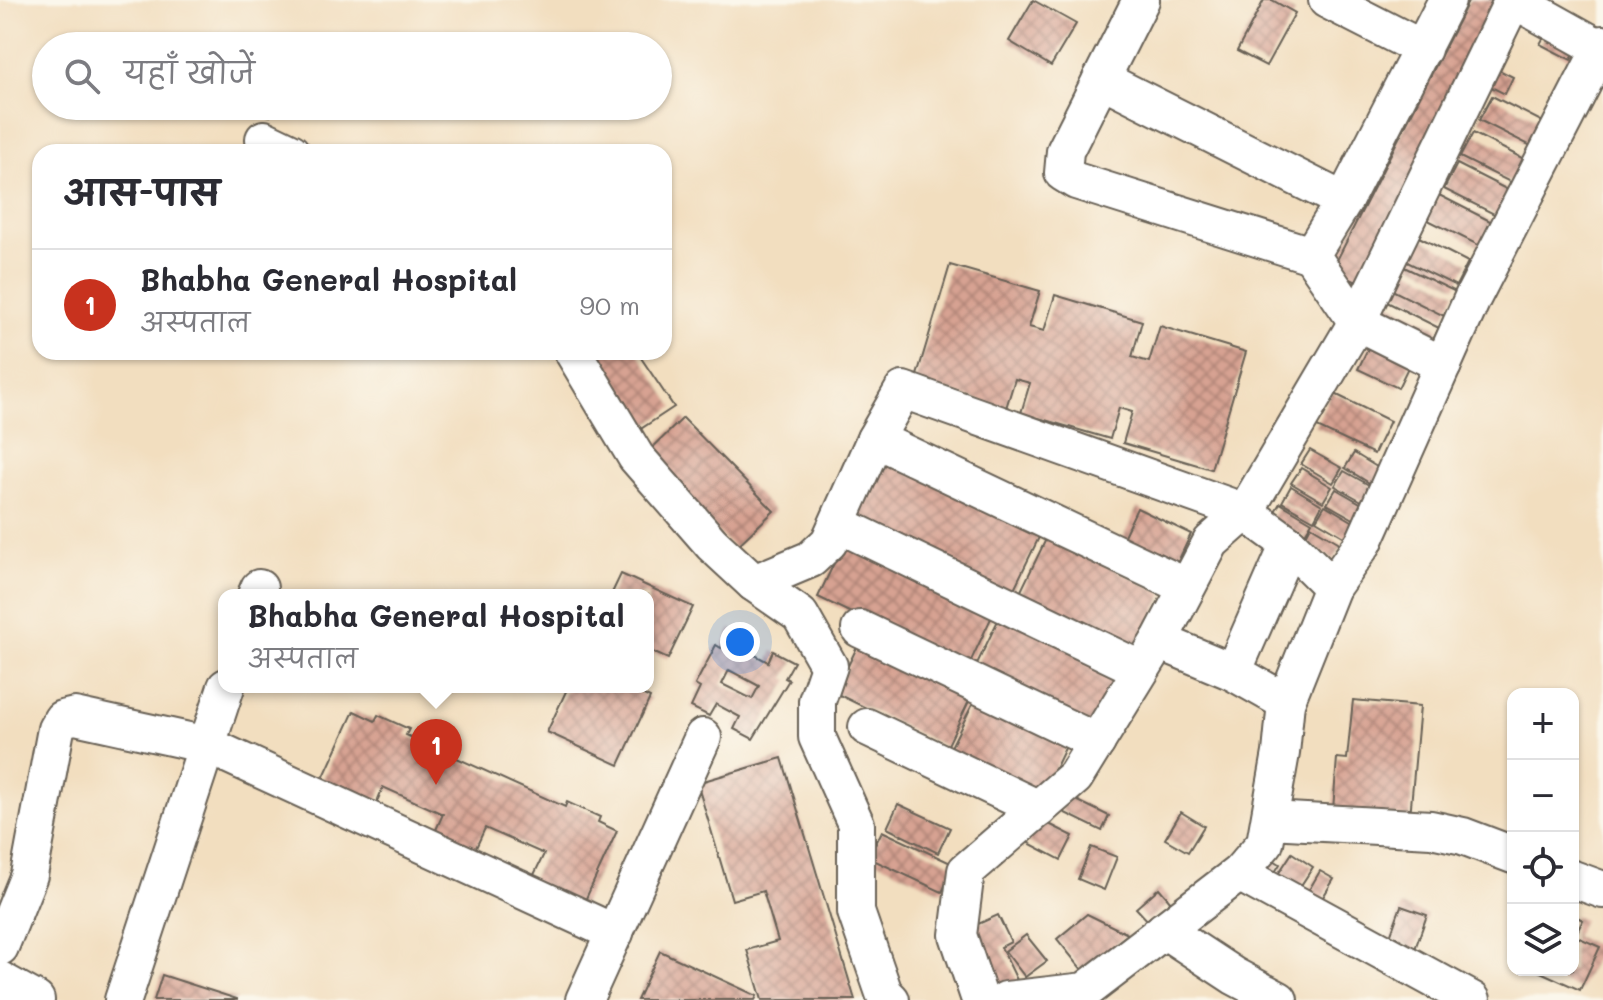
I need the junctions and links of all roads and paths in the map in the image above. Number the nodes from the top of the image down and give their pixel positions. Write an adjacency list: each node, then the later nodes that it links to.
1 (1141, 0): 7 (street)
2 (1327, 0): 6 (street)
3 (1447, 0): 6 (street)
4 (1513, 0): 5 (street); 10 (street)
5 (1602, 46): 12 (street)
6 (1423, 49): 8 (street)
7 (1101, 79): 8 (street); 9 (street)
8 (1344, 201): 9 (street)
9 (1311, 255): 10 (street)
10 (1357, 322): 12 (street); 14 (street)
11 (578, 360): 17 (street)
12 (1443, 365): 19 (street)
13 (875, 439): 14 (street); 15 (street); 18 (street)
14 (1245, 512): 16 (street); 18 (street)
15 (838, 524): 17 (street); 21 (street)
16 (1289, 544): 19 (street); 22 (street)
17 (754, 583): 44 (street)
18 (1185, 586): 21 (street)
19 (1332, 587): 24 (street)
20 (860, 629): 27 (street)
21 (1150, 655): 22 (street); 27 (street)
22 (1233, 672): 24 (street)
23 (224, 693): 28 (street)
24 (1286, 702): 30 (street)
25 (867, 727): 29 (street)
26 (703, 737): 36 (street)
27 (1097, 742): 29 (street)
28 (207, 745): 36 (street); 37 (street); 42 (street)
29 (1039, 809): 45 (street)
30 (1270, 820): 31 (street); 32 (street)
31 (1507, 853)
32 (1239, 873): 35 (street); 39 (street)
33 (1579, 881): 34 (street)
34 (1603, 890)
35 (1164, 930): 40 (street); 47 (street)
36 (615, 933): 43 (street)
37 (0, 947)
38 (0, 980): 41 (street)
39 (1412, 986): 48 (street)
40 (1093, 996): 46 (street)
41 (36, 1000)
42 (123, 1000)
43 (584, 1000)
44 (891, 1000)
45 (980, 1000)
46 (1006, 1000)
47 (1279, 1000)
48 (1472, 1000)

